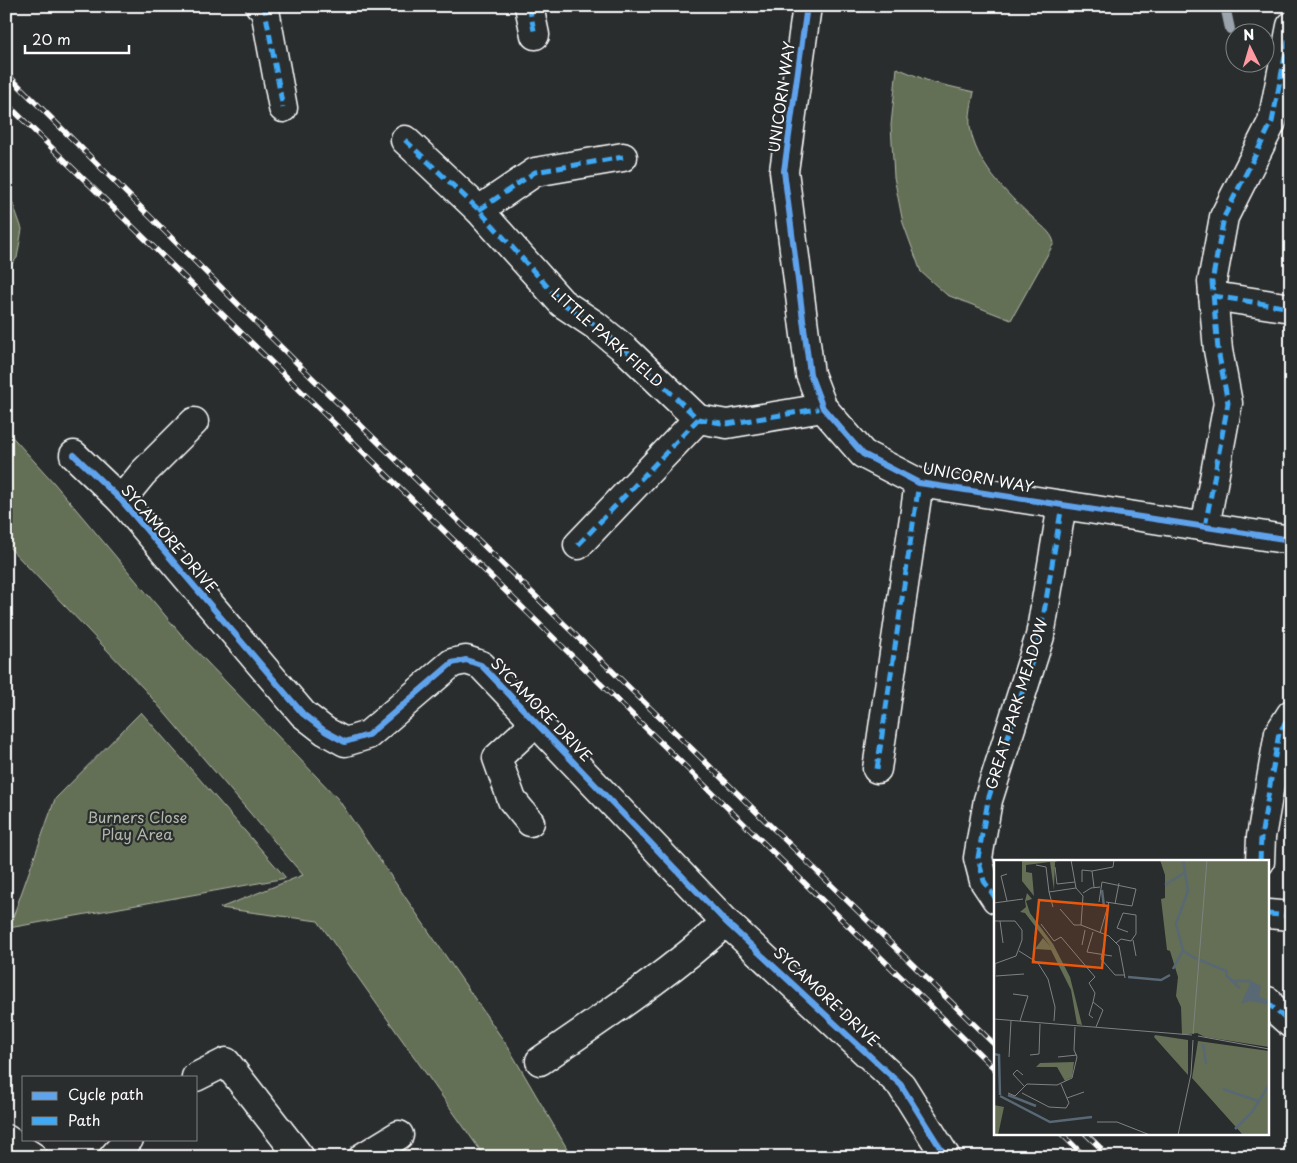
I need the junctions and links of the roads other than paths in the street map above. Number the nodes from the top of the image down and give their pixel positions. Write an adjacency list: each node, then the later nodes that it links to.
1 (260, 6): 6 (street)
2 (529, 6): 5 (street)
3 (807, 6): 12 (street, UNICORN WAY)
4 (1291, 26): 10 (street)
5 (535, 35)
6 (283, 108)
7 (405, 140): 9 (street, LITTLE PARK FIELD)
8 (624, 157): 9 (street)
9 (479, 210): 13 (street, LITTLE PARK FIELD)
10 (1213, 296): 11 (street); 19 (street)
11 (1291, 308)
12 (823, 408): 13 (street); 16 (street, UNICORN WAY)
13 (698, 419): 21 (street)
14 (194, 422): 17 (street, SYCAMORE DRIVE)
15 (74, 455): 17 (street, SYCAMORE DRIVE)
16 (919, 483): 18 (street, UNICORN WAY); 24 (street, UNICORN WAY)
17 (120, 500): 23 (street, SYCAMORE DRIVE)
18 (1062, 505): 19 (street, UNICORN WAY); 27 (street, GREAT PARK MEADOW)
19 (1205, 527): 20 (street, UNICORN WAY)
20 (1291, 540)
21 (578, 545)
22 (1291, 714): 26 (street)
23 (535, 722): 25 (street); 30 (street, SYCAMORE DRIVE)
24 (878, 769)
25 (530, 822)
26 (1260, 860)
27 (994, 896)
28 (1270, 914): 29 (street)
29 (1291, 916)
30 (726, 922): 33 (street); 42 (street, SYCAMORE DRIVE)
31 (1270, 1005): 32 (street)
32 (1291, 1024)
33 (540, 1061)
34 (198, 1076): 40 (street)
35 (399, 1135): 41 (street)
36 (6, 1140): 38 (street)
37 (128, 1140): 39 (street)
38 (33, 1157)
39 (113, 1157)
40 (300, 1157)
41 (363, 1157)
42 (946, 1157)

